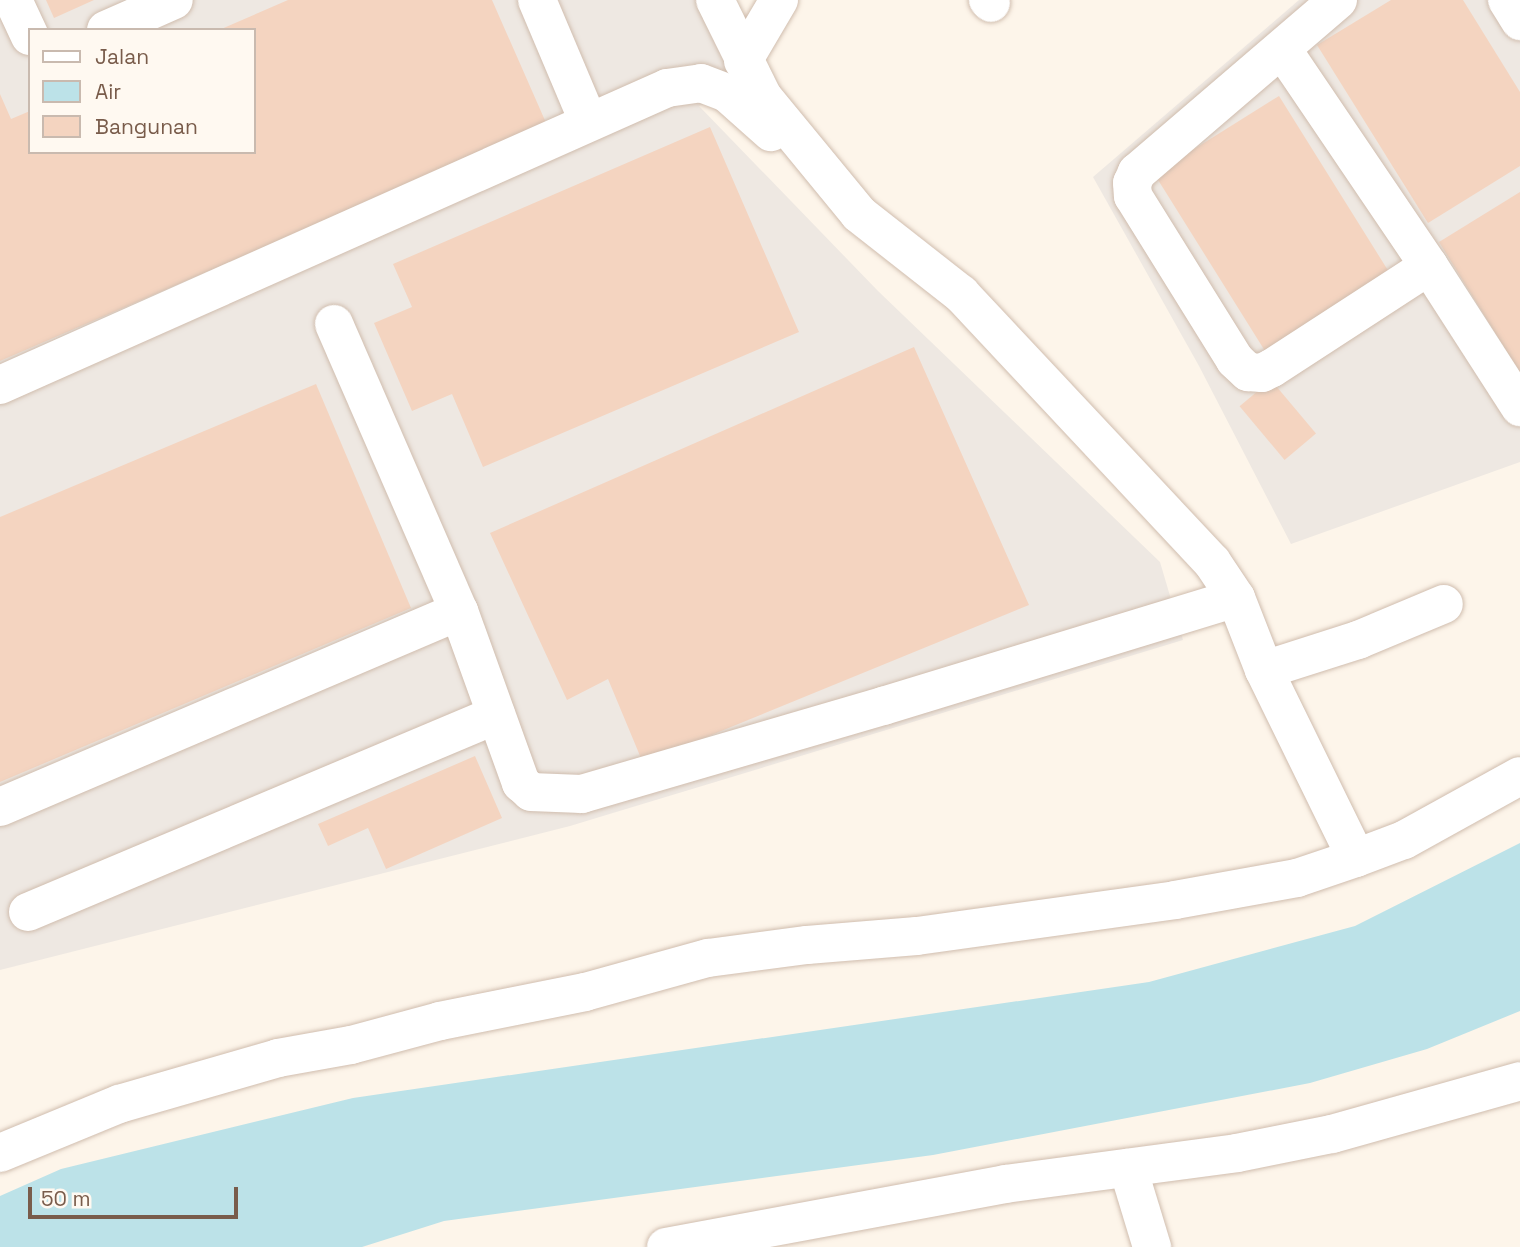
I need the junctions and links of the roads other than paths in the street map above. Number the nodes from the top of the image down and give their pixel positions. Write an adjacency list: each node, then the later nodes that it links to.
1 (13, 0): 10 (street)
2 (174, 0): 9 (street)
3 (537, 0): 13 (street)
4 (715, 0): 12 (street)
5 (779, 0): 12 (street)
6 (1338, 0): 11 (street)
7 (1507, 0): 8 (street)
8 (1520, 21)
9 (111, 28)
10 (28, 32)
11 (1282, 49): 14 (street); 14 (street)
12 (743, 61): 16 (street)
13 (588, 121): 16 (street); 17 (street)
14 (1429, 266): 18 (street)
15 (334, 324): 21 (street)
16 (1015, 351): 19 (street)
17 (0, 385)
18 (1520, 407)
19 (1236, 598): 22 (street); 23 (street)
20 (1444, 604): 22 (street)
21 (459, 611): 23 (street); 25 (street)
22 (1264, 670): 26 (street)
23 (496, 715): 27 (street)
24 (1520, 776): 26 (street)
25 (0, 807)
26 (1356, 858): 29 (street)
27 (28, 912)
28 (1520, 1081): 30 (street)
29 (0, 1153)
30 (1128, 1168): 31 (street); 33 (street)
31 (760, 1239): 32 (street)
32 (666, 1247)
33 (1152, 1247)

